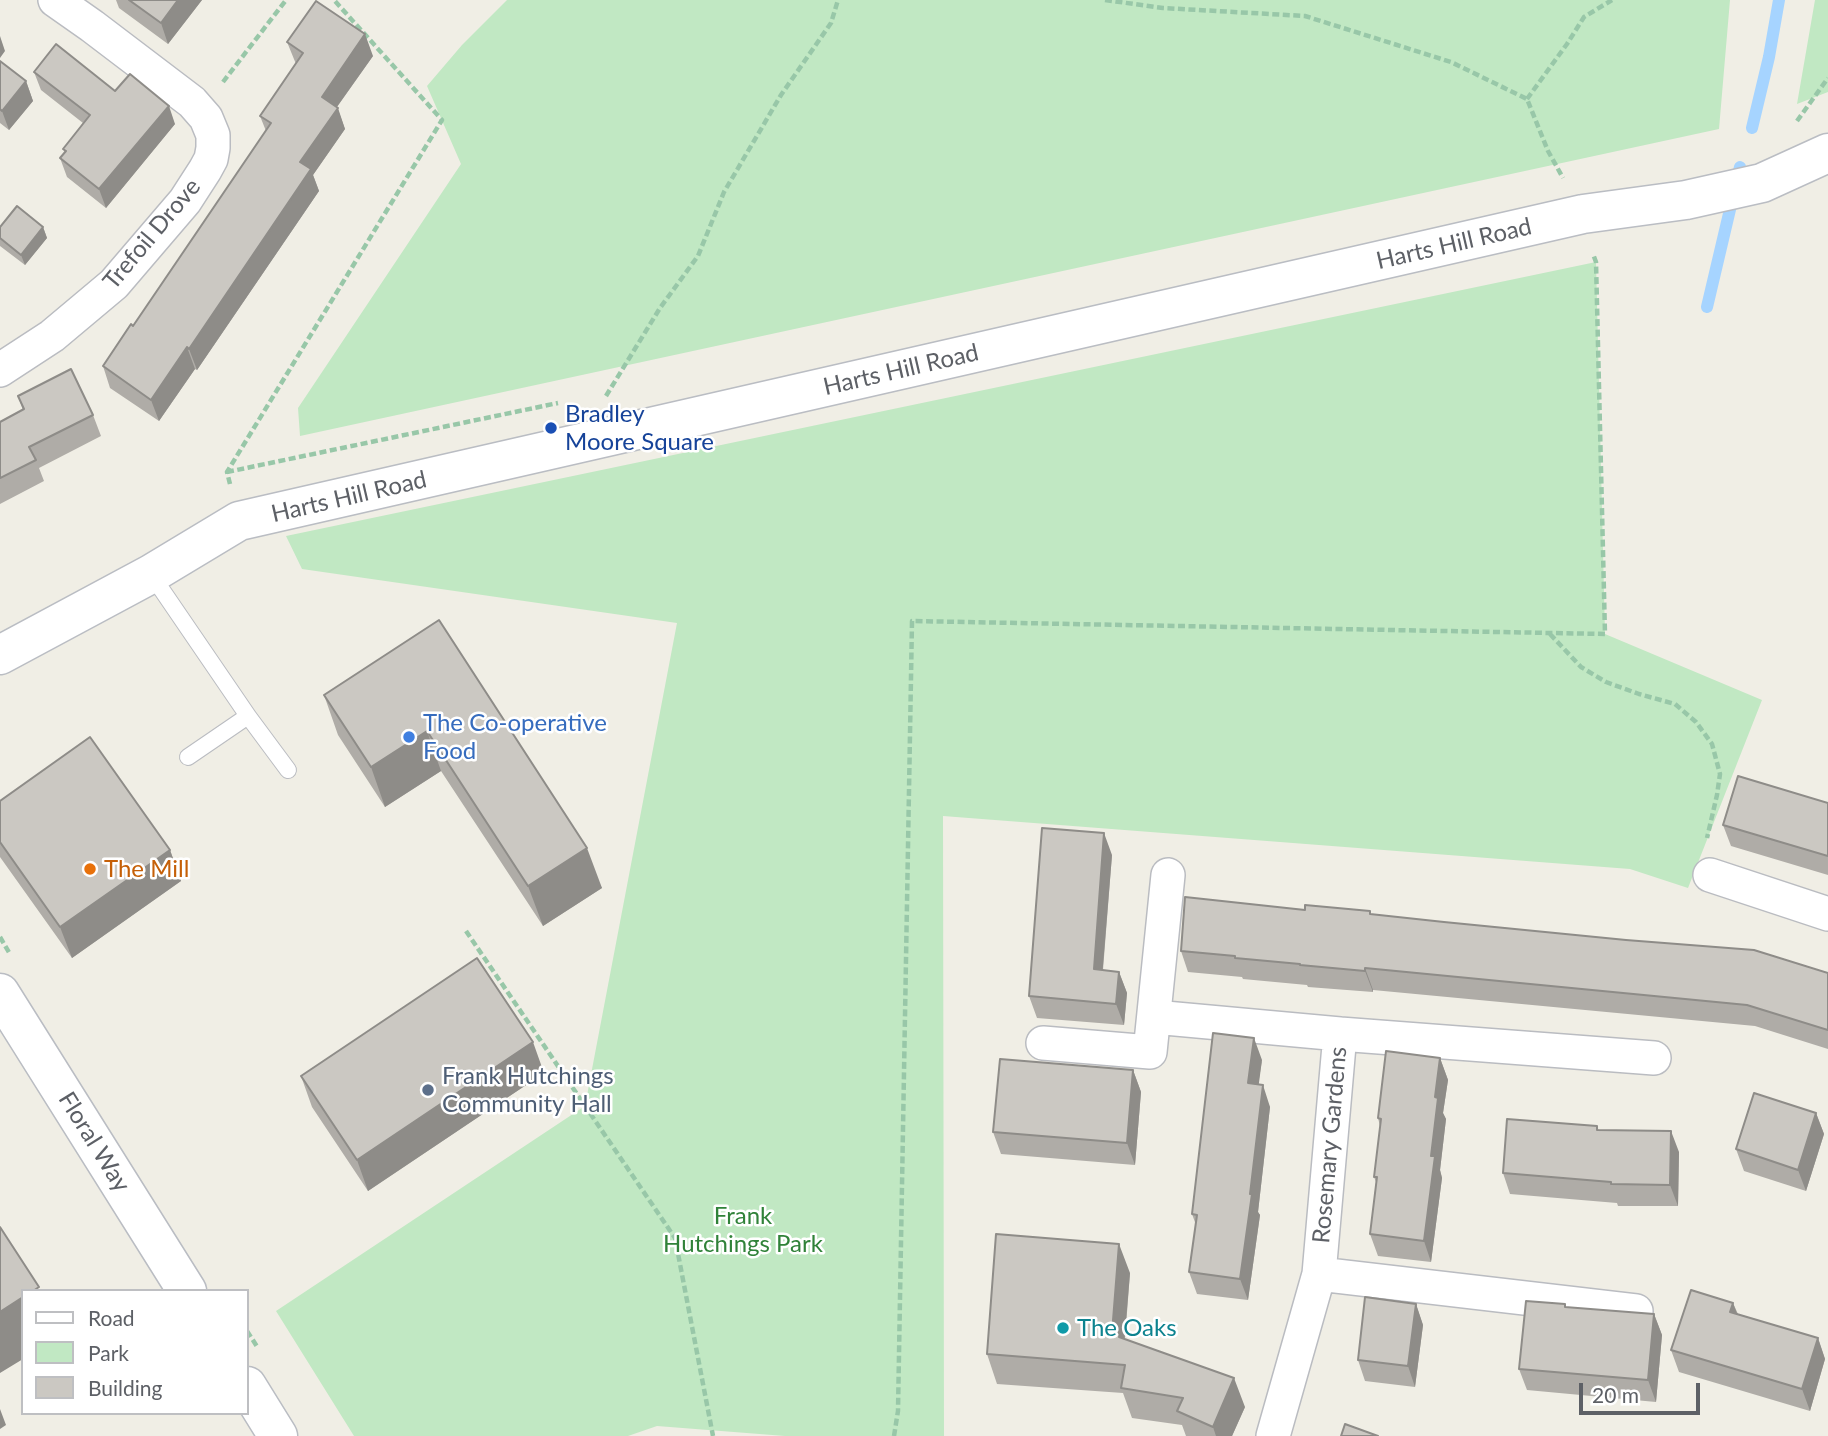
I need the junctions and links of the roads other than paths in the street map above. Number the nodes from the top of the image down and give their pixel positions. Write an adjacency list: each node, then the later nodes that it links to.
1 (55, 0): 3 (street, Trefoil Drove)
2 (1828, 153): 4 (street, Harts Hill Road)
3 (0, 369)
4 (151, 574): 5 (street, Harts Hill Road); 6 (lane)
5 (0, 655)
6 (248, 716): 7 (lane); 8 (lane)
7 (188, 757)
8 (288, 770)
9 (1168, 875): 13 (street)
10 (1710, 875): 11 (street)
11 (1828, 914)
12 (0, 993): 18 (street, Floral Way)
13 (1154, 1017): 14 (street, Rosemary Gardens); 15 (street)
14 (1340, 1034): 16 (street); 17 (street, Rosemary Gardens)
15 (1043, 1043)
16 (1654, 1058)
17 (1319, 1274): 19 (street); 22 (street, Rosemary Gardens)
18 (186, 1289)
19 (1636, 1311)
20 (248, 1388): 21 (street)
21 (278, 1436)
22 (1273, 1436)

